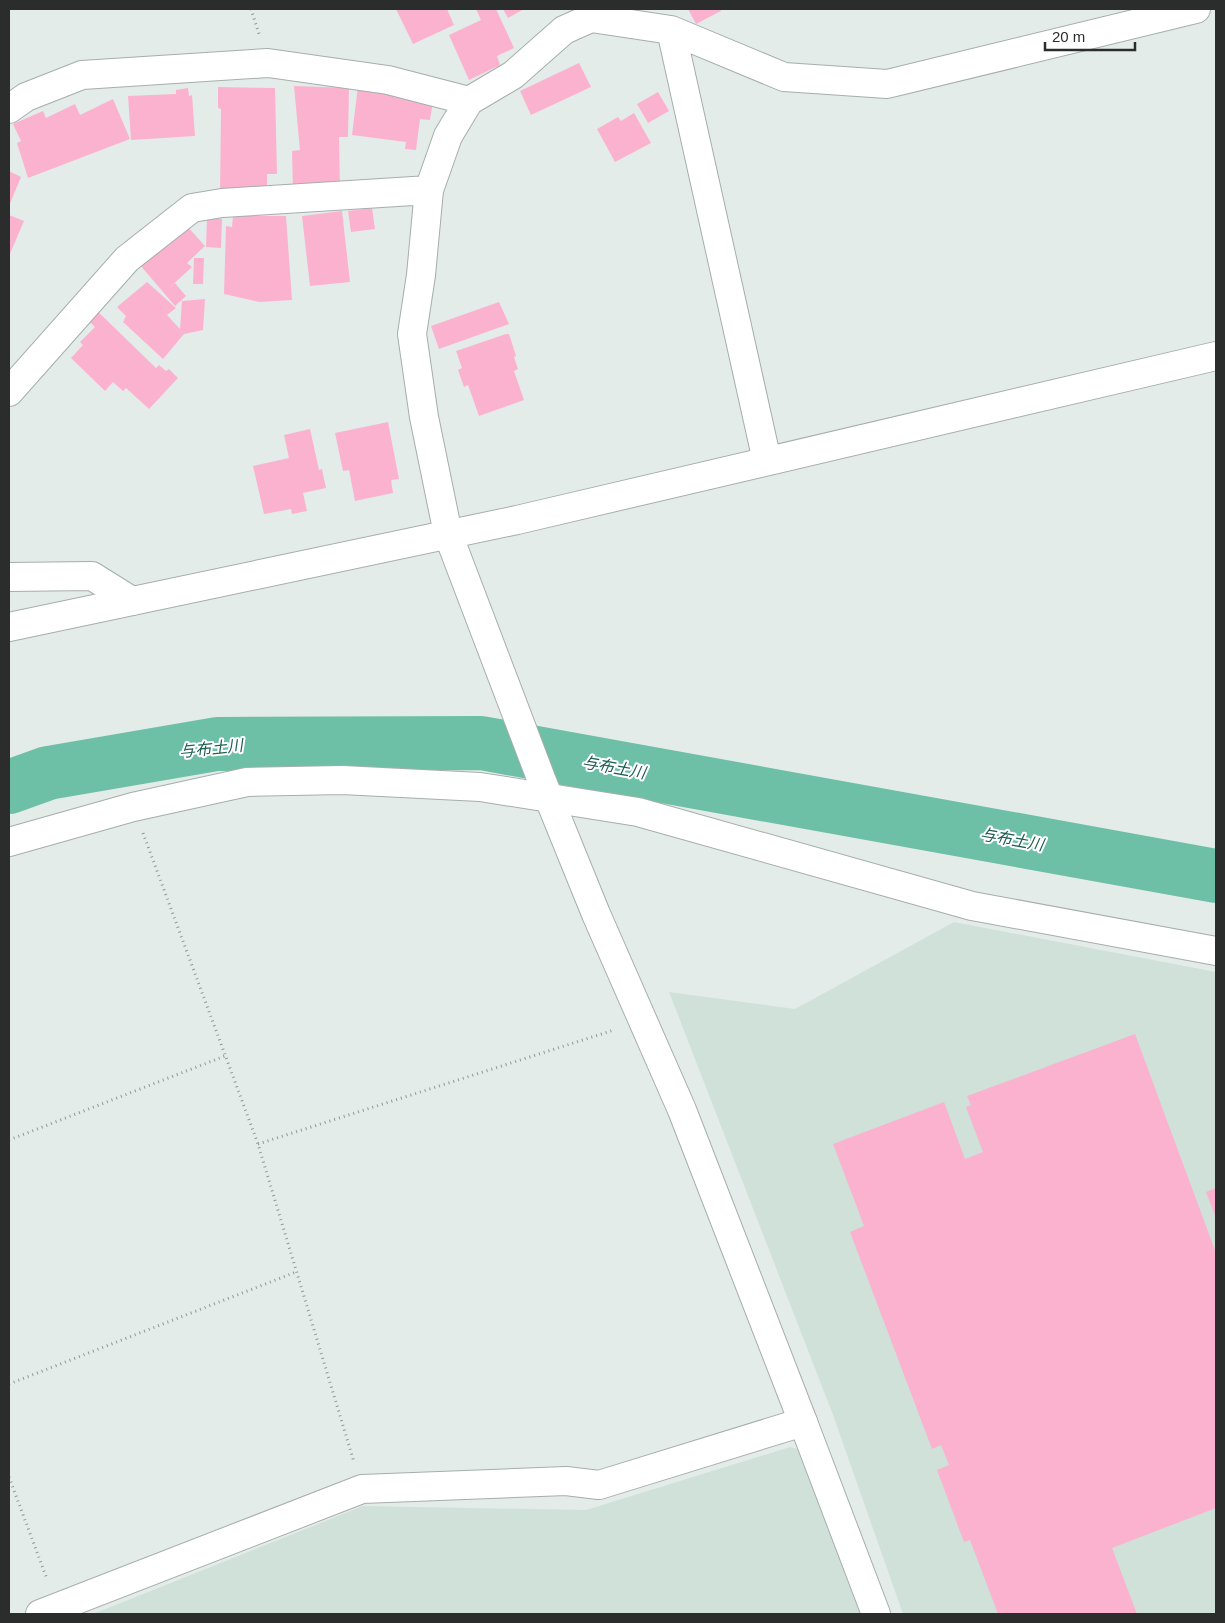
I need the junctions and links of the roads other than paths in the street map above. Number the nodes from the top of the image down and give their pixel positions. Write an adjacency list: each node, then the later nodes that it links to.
1 (1196, 9): 2 (street)
2 (671, 30): 3 (street); 8 (street)
3 (469, 101): 4 (street); 5 (street)
4 (9, 109)
5 (429, 190): 7 (street); 9 (street)
6 (1216, 356): 8 (street)
7 (9, 392)
8 (767, 461): 9 (street)
9 (448, 534): 11 (street); 13 (street)
10 (9, 577): 11 (street)
11 (132, 601): 12 (street)
12 (9, 627)
13 (546, 790): 14 (street); 15 (street); 16 (street)
14 (9, 842)
15 (1216, 951)
16 (803, 1422): 17 (street); 18 (street)
17 (49, 1610)
18 (876, 1614)

